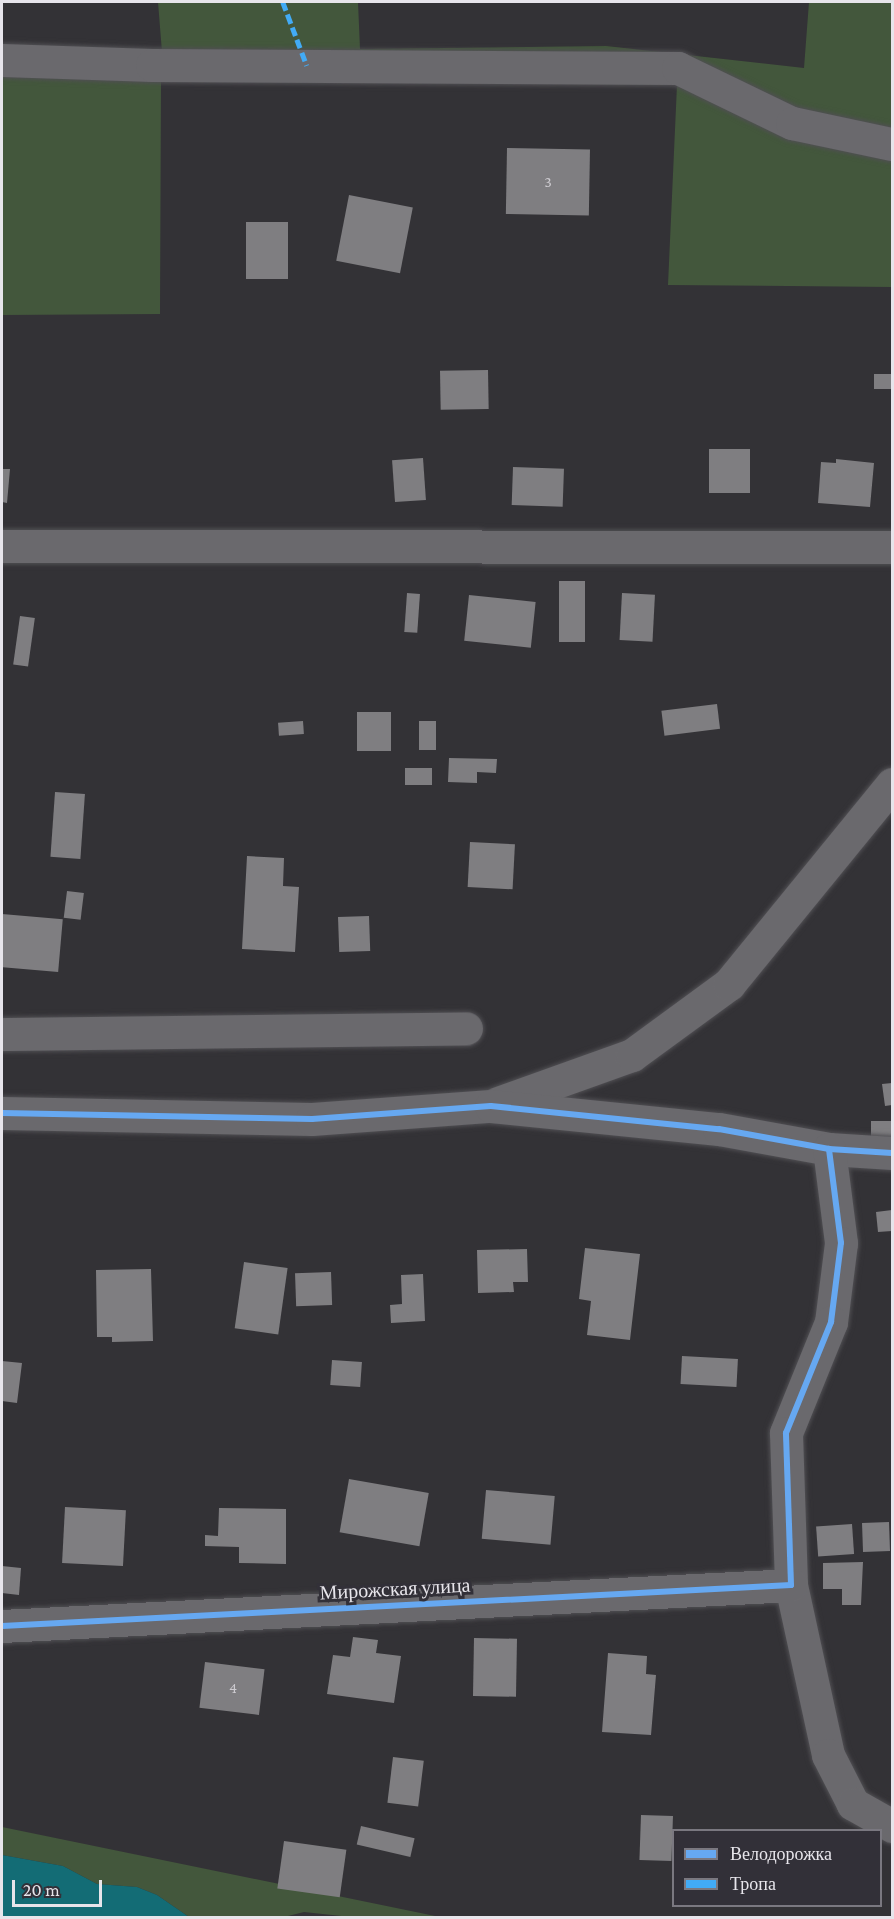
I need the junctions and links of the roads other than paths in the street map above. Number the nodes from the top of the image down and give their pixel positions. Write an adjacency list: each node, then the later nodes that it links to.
1 (2, 60): 2 (street)
2 (892, 144)
3 (2, 546): 4 (street)
4 (892, 547)
5 (892, 784): 8 (street)
6 (466, 1028): 7 (street)
7 (2, 1034)
8 (491, 1106): 9 (street); 10 (street)
9 (2, 1113)
10 (829, 1149): 11 (street); 12 (street)
11 (892, 1153)
12 (791, 1585): 13 (street, Мирожская улица); 14 (street)
13 (2, 1626)
14 (892, 1826)

